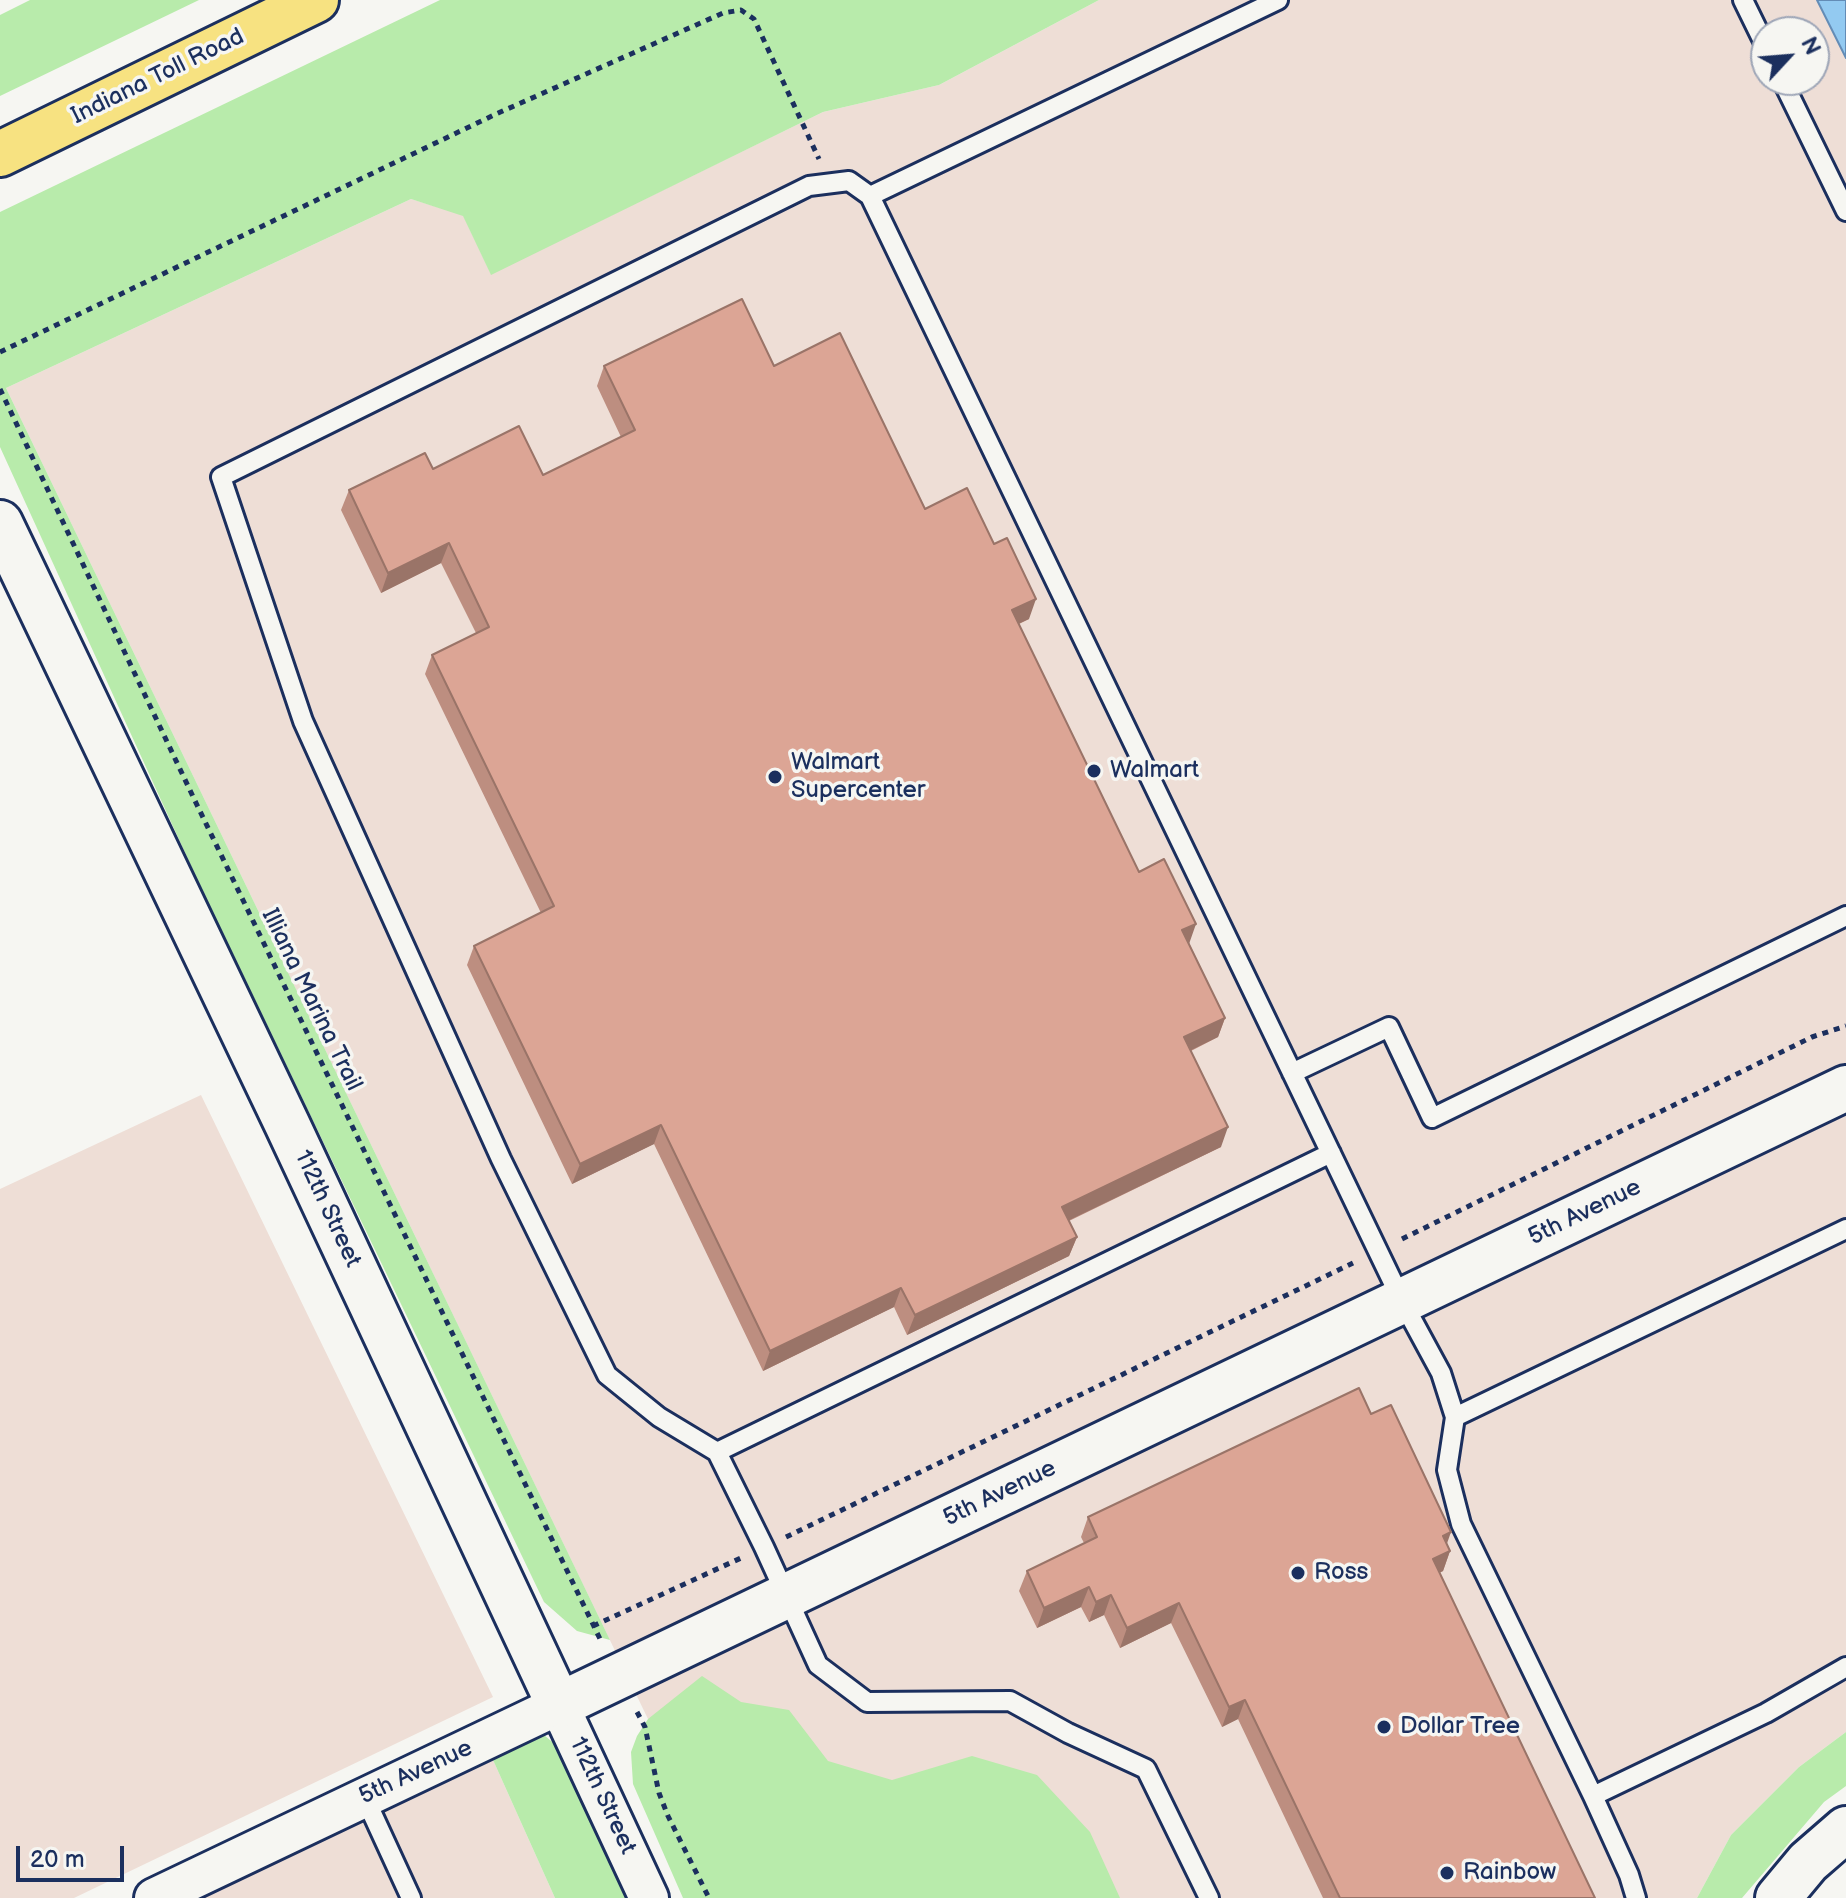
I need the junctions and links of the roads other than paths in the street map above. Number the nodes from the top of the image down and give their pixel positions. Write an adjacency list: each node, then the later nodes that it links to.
1 (316, 0): 4 (highway, Indiana Toll Road)
2 (1278, 0): 5 (lane)
3 (1790, 96): 6 (lane)
4 (0, 154)
5 (870, 196): 9 (lane); 15 (lane)
6 (1846, 211)
7 (0, 523): 18 (street, 112th Street)
8 (1846, 916): 9 (lane)
9 (1292, 1073): 11 (lane)
10 (1846, 1088): 13 (street, 5th Avenue)
11 (1331, 1153): 13 (lane); 15 (lane)
12 (1846, 1229): 14 (lane)
13 (1402, 1301): 14 (lane); 16 (street, 5th Avenue)
14 (1455, 1417): 19 (lane)
15 (717, 1452): 16 (lane)
16 (787, 1597): 18 (street, 5th Avenue); 25 (lane)
17 (1846, 1667): 19 (lane)
18 (559, 1705): 20 (street, 5th Avenue); 24 (street, 112th Street)
19 (1593, 1796): 26 (lane)
20 (365, 1798): 22 (street, 5th Avenue); 23 (lane)
21 (1846, 1829): 27 (street)
22 (154, 1898)
23 (411, 1898)
24 (649, 1898)
25 (1209, 1898)
26 (1636, 1898)
27 (1778, 1898)

